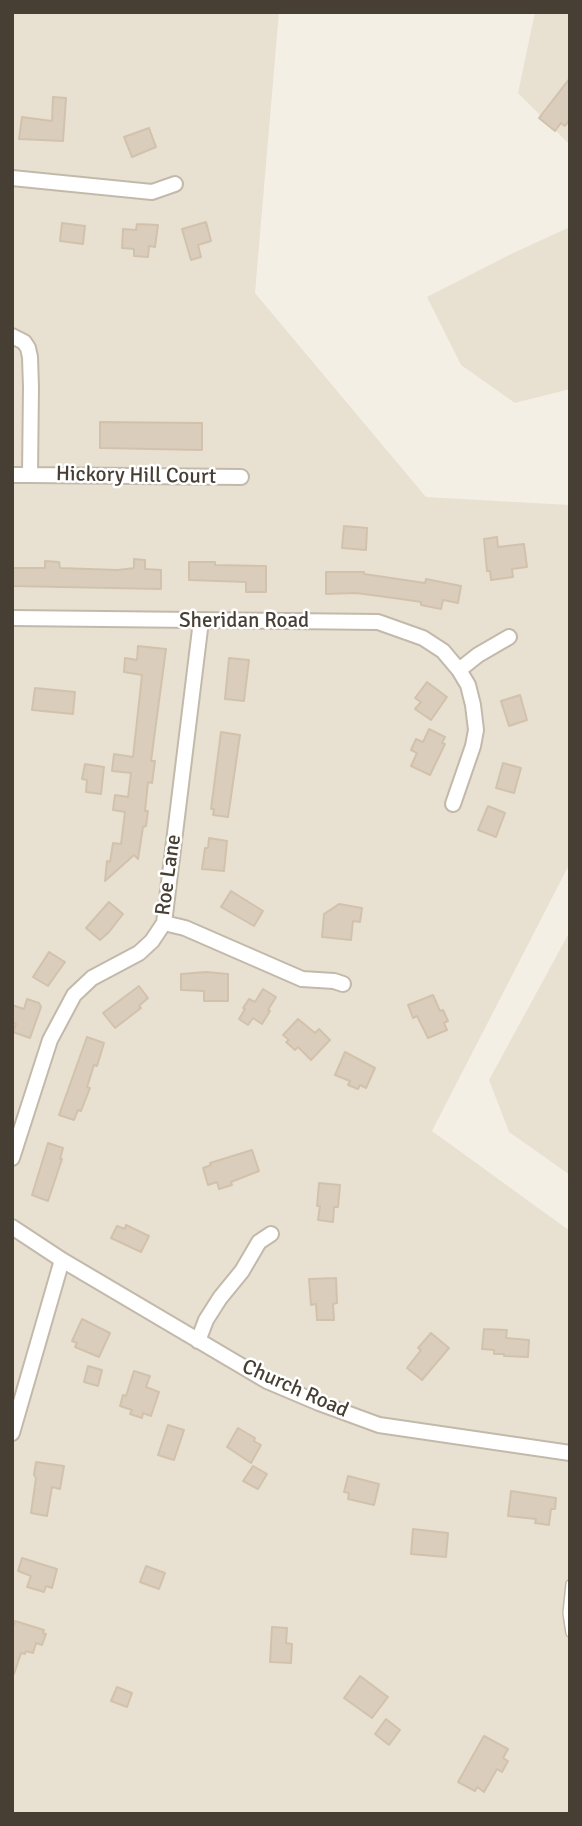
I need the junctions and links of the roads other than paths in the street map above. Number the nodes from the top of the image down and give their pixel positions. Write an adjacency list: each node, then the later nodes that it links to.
1 (12, 178): 2 (street)
2 (175, 184)
3 (12, 336): 5 (street)
4 (12, 475): 5 (street, Hickory Hill Court)
5 (30, 475): 6 (street, Hickory Hill Court)
6 (241, 477)
7 (12, 618): 8 (street, Sheridan Road)
8 (201, 621): 10 (street, Sheridan Road); 12 (street, Roe Lane)
9 (509, 637): 10 (street)
10 (459, 670): 11 (street, Sheridan Road)
11 (453, 804)
12 (164, 923): 13 (street); 14 (street, Roe Lane)
13 (343, 984)
14 (12, 1158)
15 (12, 1227): 17 (street, Church Road)
16 (271, 1234): 18 (street)
17 (62, 1260): 18 (street, Church Road); 19 (street)
18 (198, 1341): 20 (street, Church Road)
19 (12, 1433)
20 (570, 1452)
21 (570, 1584): 22 (lane)
22 (570, 1633)

